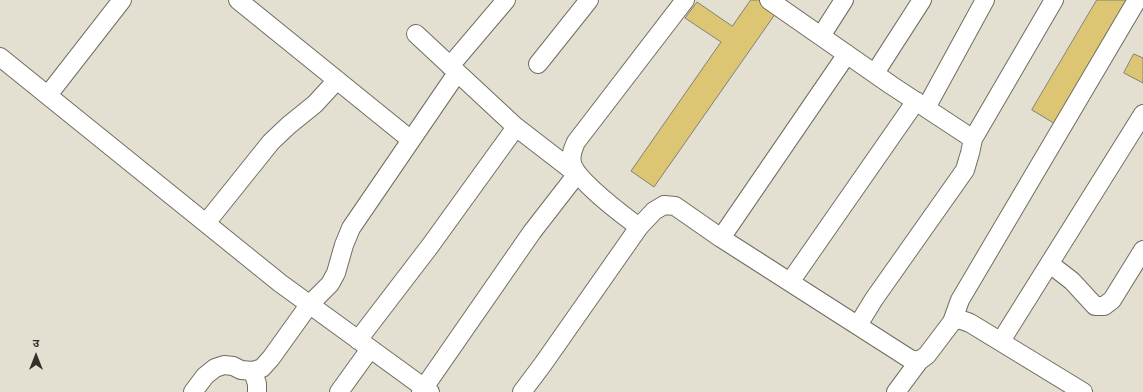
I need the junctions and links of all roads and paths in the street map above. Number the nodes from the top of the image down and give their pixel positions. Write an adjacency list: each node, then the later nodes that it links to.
1 (122, 0): 20 (street)
2 (238, 0): 19 (street)
3 (506, 0): 17 (street)
4 (589, 0): 16 (street)
5 (685, 0): 26 (street)
6 (769, 0): 13 (street)
7 (844, 0): 13 (street)
8 (922, 0): 18 (street)
9 (986, 0): 21 (street)
10 (1054, 0): 24 (street)
11 (1138, 0): 34 (street)
12 (416, 34): 17 (street)
13 (821, 36): 14 (street)
14 (847, 54): 18 (street); 29 (street)
15 (0, 57): 20 (street)
16 (538, 64)
17 (454, 69): 23 (street); 25 (street)
18 (875, 73): 21 (street)
19 (337, 80): 25 (street); 27 (street)
20 (48, 95): 27 (street)
21 (921, 104): 24 (street); 32 (street)
22 (1143, 114): 31 (street)
23 (516, 128): 26 (street); 37 (street)
24 (973, 139): 35 (street)
25 (411, 140): 33 (street)
26 (577, 174): 28 (street); 41 (street)
27 (206, 223): 33 (street)
28 (639, 227): 29 (street); 45 (street)
29 (721, 238): 32 (street)
30 (1143, 250): 31 (street)
31 (1050, 264): 36 (street)
32 (790, 282): 35 (street)
33 (310, 305): 37 (street); 39 (street)
34 (952, 322): 36 (street); 38 (street)
35 (858, 325): 38 (street)
36 (1001, 342): 40 (street)
37 (364, 344): 41 (street); 44 (street)
38 (919, 361): 46 (street)
39 (253, 371): 42 (street); 43 (street)
40 (1072, 389)
41 (425, 391)
42 (193, 392)
43 (257, 392)
44 (339, 392)
45 (522, 392)
46 (896, 392)

